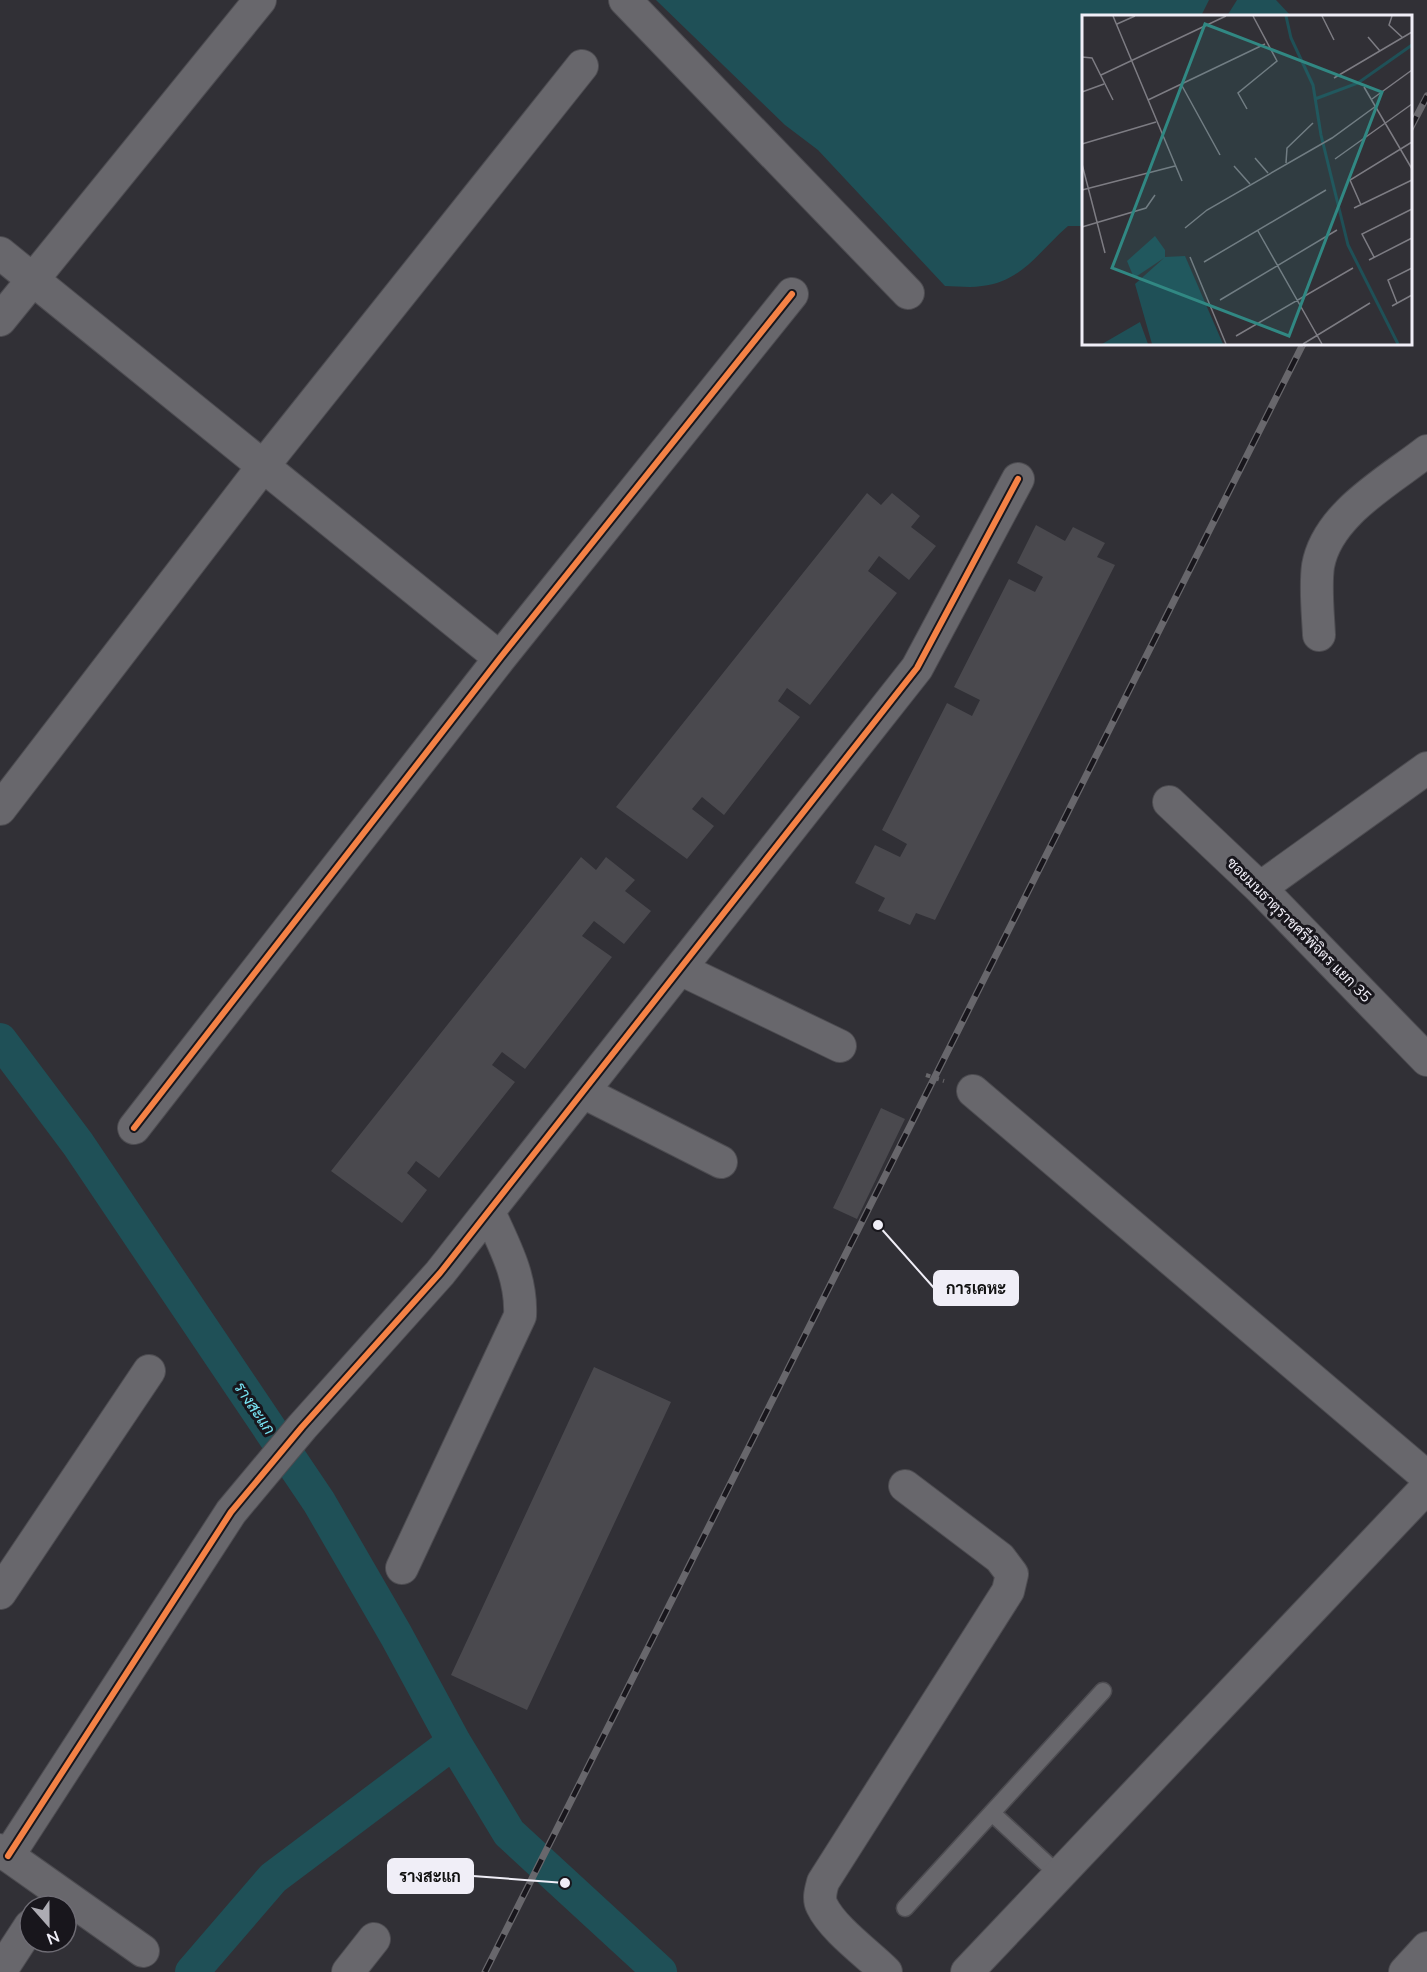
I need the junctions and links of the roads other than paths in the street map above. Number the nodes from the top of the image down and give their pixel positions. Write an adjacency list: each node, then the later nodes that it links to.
1 (260, 0): 5 (street)
2 (625, 0): 6 (street)
3 (582, 66): 10 (street)
4 (0, 253): 5 (street)
5 (33, 280): 8 (street); 10 (street)
6 (908, 293)
7 (792, 294): 13 (street)
8 (0, 320)
9 (1427, 451): 12 (street)
10 (264, 465): 13 (street); 16 (street)
11 (1018, 479): 18 (street)
12 (1319, 635)
13 (500, 658): 23 (street)
14 (1427, 768): 17 (street)
15 (1169, 802): 17 (street, ซอยมนธาตุราชศรีพิจิตร แยก 35)
16 (0, 809)
17 (1260, 888): 20 (street, ซอยมนธาตุราชศรีพิจิตร แยก 35)
18 (680, 969): 19 (street); 22 (street)
19 (840, 1046)
20 (1427, 1060)
21 (973, 1091): 27 (street)
22 (583, 1092): 24 (street); 25 (street)
23 (134, 1128)
24 (721, 1162)
25 (489, 1212): 30 (street); 34 (street)
26 (149, 1371): 31 (street)
27 (1427, 1477)
28 (905, 1486): 45 (street)
29 (1427, 1487): 35 (street)
30 (402, 1568)
31 (0, 1593)
32 (1103, 1691): 33 (lane)
33 (992, 1813): 35 (lane); 37 (lane)
34 (4, 1853): 36 (street)
35 (1059, 1875): 46 (street)
36 (44, 1894)
37 (905, 1908)
38 (78, 1915): 42 (street)
39 (374, 1939): 44 (street)
40 (18, 1944): 43 (street)
41 (1427, 1948): 47 (street)
42 (142, 1951)
43 (0, 1972)
44 (348, 1972)
45 (886, 1972)
46 (967, 1972)
47 (1405, 1972)

